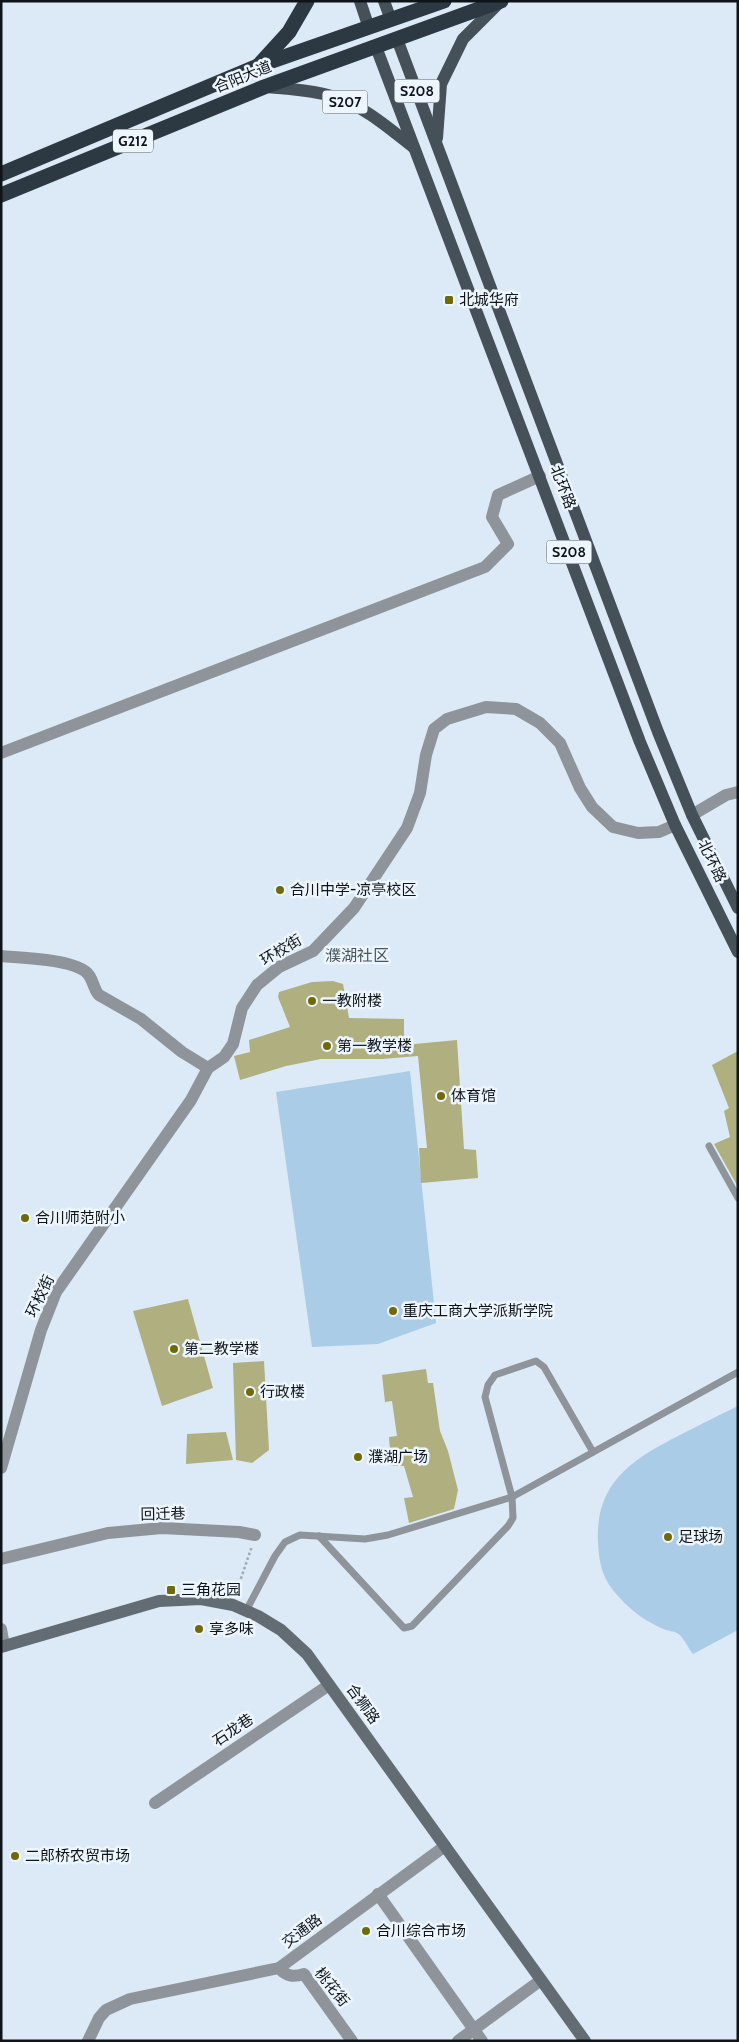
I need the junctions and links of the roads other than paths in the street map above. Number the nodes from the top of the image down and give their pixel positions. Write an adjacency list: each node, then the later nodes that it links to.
1 (307, 1): 10 (highway)
2 (360, 1): 7 (main road)
3 (384, 1): 6 (main road)
4 (444, 1): 6 (highway, 合阳大道 / G212)
5 (500, 2): 8 (highway, 合阳大道 / G212); 12 (main road)
6 (391, 20): 7 (highway, 合阳大道 / G212); 8 (highway, 北环路 / S208)
7 (369, 28): 9 (highway, 北环路); 10 (highway, 合阳大道 / G212)
8 (398, 39): 9 (highway, 合阳大道 / G212); 12 (main road, 北环路 / S208)
9 (376, 46): 11 (highway, 合阳大道 / G212); 13 (main road, 北环路 / S208)
10 (258, 66): 14 (highway, 合阳大道 / G212)
11 (264, 87): 13 (main road, S207); 15 (highway, 合阳大道 / G212)
12 (437, 143): 19 (main road, 北环路 / S208)
13 (413, 147): 16 (main road, 北环路 / S208)
14 (1, 174)
15 (1, 195)
16 (540, 476): 17 (street); 20 (main road, 北环路 / S208)
17 (1, 753)
18 (738, 792): 19 (street)
19 (692, 815): 21 (main road, 北环路 / S208)
20 (675, 825): 22 (main road, 北环路 / S208); 24 (street, 环校街)
21 (738, 908)
22 (738, 952)
23 (1, 956): 24 (street)
24 (208, 1068): 29 (street, 环校街)
25 (709, 1146): 26 (lane)
26 (738, 1198)
27 (738, 1372): 28 (lane)
28 (593, 1452): 30 (lane); 30 (lane)
29 (1, 1468)
30 (512, 1497): 32 (lane); 32 (lane)
31 (255, 1536): 33 (street, 回迁巷)
32 (319, 1536): 34 (lane)
33 (1, 1559)
34 (246, 1611): 36 (main road, 合狮路); 37 (main road, 合狮路)
35 (1, 1629): 36 (street)
36 (3, 1646)
37 (329, 1685): 38 (street, 石龙巷); 39 (main road, 合狮路)
38 (155, 1803)
39 (445, 1846): 40 (street, 交通路); 42 (main road, 合狮路)
40 (378, 1894): 41 (street, 交通路); 43 (street)
41 (279, 1968): 44 (street, 交通路); 45 (street, 桃花街)
42 (541, 1980): 43 (street); 48 (main road, 合狮路)
43 (474, 2029): 46 (street); 47 (street)
44 (88, 2041)
45 (352, 2041)
46 (458, 2041)
47 (482, 2041)
48 (585, 2041)

